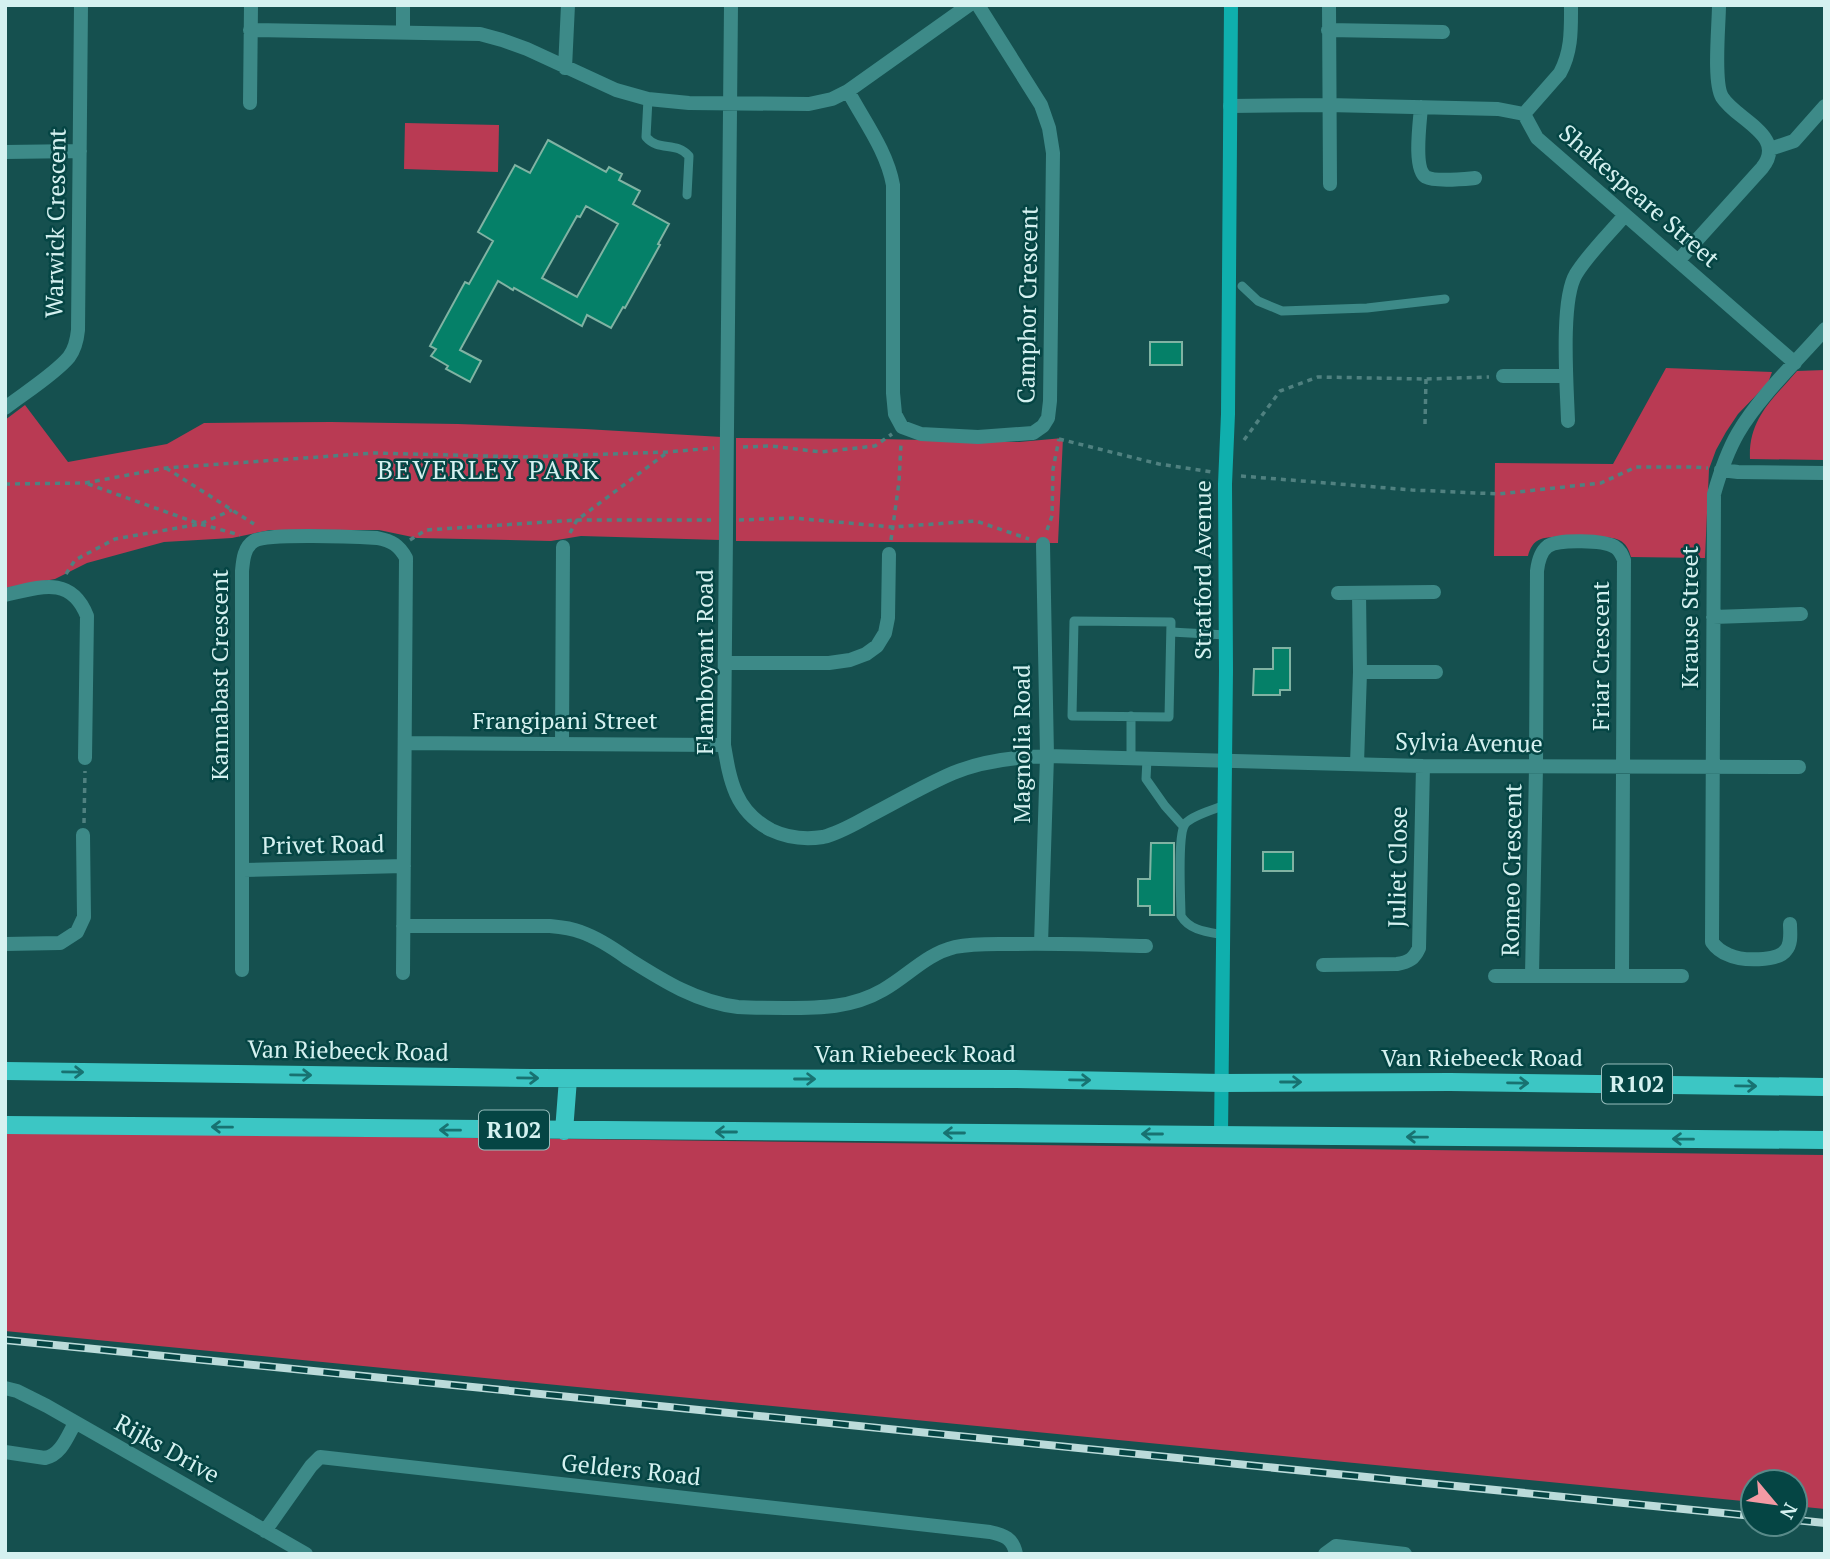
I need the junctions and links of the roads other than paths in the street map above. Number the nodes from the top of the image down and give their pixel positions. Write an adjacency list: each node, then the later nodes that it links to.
1 (81, 5): 27 (street, Warwick Crescent)
2 (251, 5): 12 (street)
3 (403, 5): 14 (street)
4 (568, 5): 16 (street)
5 (731, 5): 20 (street, Flamboyant Road)
6 (969, 5): 17 (street)
7 (978, 5): 17 (street, Camphor Crescent)
8 (1231, 5): 22 (street, Stratford Avenue)
9 (1329, 5): 13 (street)
10 (1571, 5): 25 (street)
11 (1719, 5): 26 (street)
12 (250, 30): 14 (street); 19 (street)
13 (1328, 30): 15 (street); 21 (street)
14 (403, 32): 16 (street)
15 (1443, 32)
16 (565, 68): 18 (street)
17 (848, 91): 20 (street)
18 (648, 99): 20 (street); 31 (lane)
19 (250, 103)
20 (731, 103): 55 (street, Flamboyant Road)
21 (1328, 105): 22 (street); 24 (street); 30 (street)
22 (1230, 106): 54 (street, Stratford Avenue)
23 (1825, 106): 26 (street)
24 (1421, 107): 25 (street); 29 (street)
25 (1524, 114): 32 (street, Shakespeare Street)
26 (1770, 149): 33 (street)
27 (80, 151): 28 (street); 40 (street, Warwick Crescent)
28 (5, 152)
29 (1475, 178)
30 (1330, 184)
31 (687, 195)
32 (1625, 215): 33 (street, Shakespeare Street); 39 (street)
33 (1678, 261): 37 (street, Shakespeare Street)
34 (1242, 286): 35 (lane)
35 (1445, 299)
36 (1825, 329): 37 (street, Krause Street)
37 (1795, 363): 42 (street, Krause Street)
38 (1503, 376): 39 (street)
39 (1566, 376): 41 (street)
40 (5, 408)
41 (1568, 421)
42 (1721, 470): 43 (street); 52 (street, Krause Street)
43 (1825, 473)
44 (1042, 544): 62 (street, Magnolia Road)
45 (563, 547): 60 (street)
46 (889, 554): 55 (street)
47 (1434, 592): 49 (street)
48 (1338, 593): 49 (street)
49 (1359, 593): 56 (street)
50 (5, 595): 63 (street)
51 (1801, 614): 52 (street)
52 (1713, 617): 69 (street, Krause Street)
53 (1171, 632): 54 (lane); 58 (lane); 58 (lane)
54 (1226, 635): 66 (street, Stratford Avenue)
55 (726, 663): 61 (street, Flamboyant Road)
56 (1360, 672): 57 (street); 67 (street)
57 (1436, 672)
58 (1131, 716): 64 (lane)
59 (405, 743): 60 (street, Frangipani Street); 76 (street, Kannabast Crescent); 77 (street, Kannabast Crescent)
60 (562, 743): 61 (street, Frangipani Street)
61 (724, 745): 62 (street, Flamboyant Road)
62 (1047, 756): 64 (street, Flamboyant Road); 82 (street, Magnolia Road)
63 (85, 758)
64 (1130, 758): 65 (street, Flamboyant Road)
65 (1147, 759): 66 (street, Flamboyant Road); 74 (lane)
66 (1225, 761): 67 (street, Sylvia Avenue); 73 (street, Stratford Avenue)
67 (1357, 764): 68 (street, Sylvia Avenue)
68 (1423, 766): 70 (street, Sylvia Avenue); 84 (street, Juliet Close)
69 (1713, 766): 71 (street, Sylvia Avenue); 72 (street, Sylvia Avenue); 78 (street, Krause Street)
70 (1536, 767): 72 (street, Sylvia Avenue); 72 (street, Friar Crescent); 87 (street, Romeo Crescent)
71 (1799, 767)
72 (1623, 768): 88 (street)
73 (1225, 805): 74 (lane); 80 (street, Stratford Avenue)
74 (1183, 826): 80 (lane)
75 (83, 835): 81 (street)
76 (404, 866): 77 (street, Privet Road); 79 (street, Kannabast Crescent)
77 (243, 870): 85 (street, Kannabast Crescent)
78 (1790, 924)
79 (403, 926): 82 (street); 86 (street, Kannabast Crescent)
80 (1224, 935): 93 (street, Stratford Avenue)
81 (5, 944)
82 (1041, 944): 83 (street)
83 (1146, 946)
84 (1323, 965)
85 (242, 970)
86 (403, 973)
87 (1532, 975): 88 (street, Romeo Crescent); 89 (street, Romeo Crescent)
88 (1622, 975): 90 (street, Romeo Crescent)
89 (1495, 976)
90 (1682, 976)
91 (5, 1071): 92 (main road, Van Riebeeck Road / R102, one-way to 92)
92 (568, 1079): 93 (main road, Van Riebeeck Road / R102, one-way to 93); 96 (main road)
93 (1222, 1083): 94 (main road, Van Riebeeck Road / R102, one-way to 94); 97 (street, Stratford Avenue)
94 (1825, 1087)
95 (5, 1125): 96 (main road, R102, one-way to 95)
96 (564, 1130): 97 (main road, R102, one-way to 96)
97 (1221, 1135): 98 (main road, R102, one-way to 97)
98 (1825, 1140)
99 (5, 1388): 100 (street, Rijks Drive)
100 (75, 1423): 101 (street); 102 (street, Rijks Drive)
101 (5, 1452)
102 (265, 1531): 103 (street, Rijks Drive); 104 (street, Gelders Road)
103 (306, 1554)
104 (1016, 1554)
105 (1325, 1554): 106 (street)
106 (1405, 1554)

